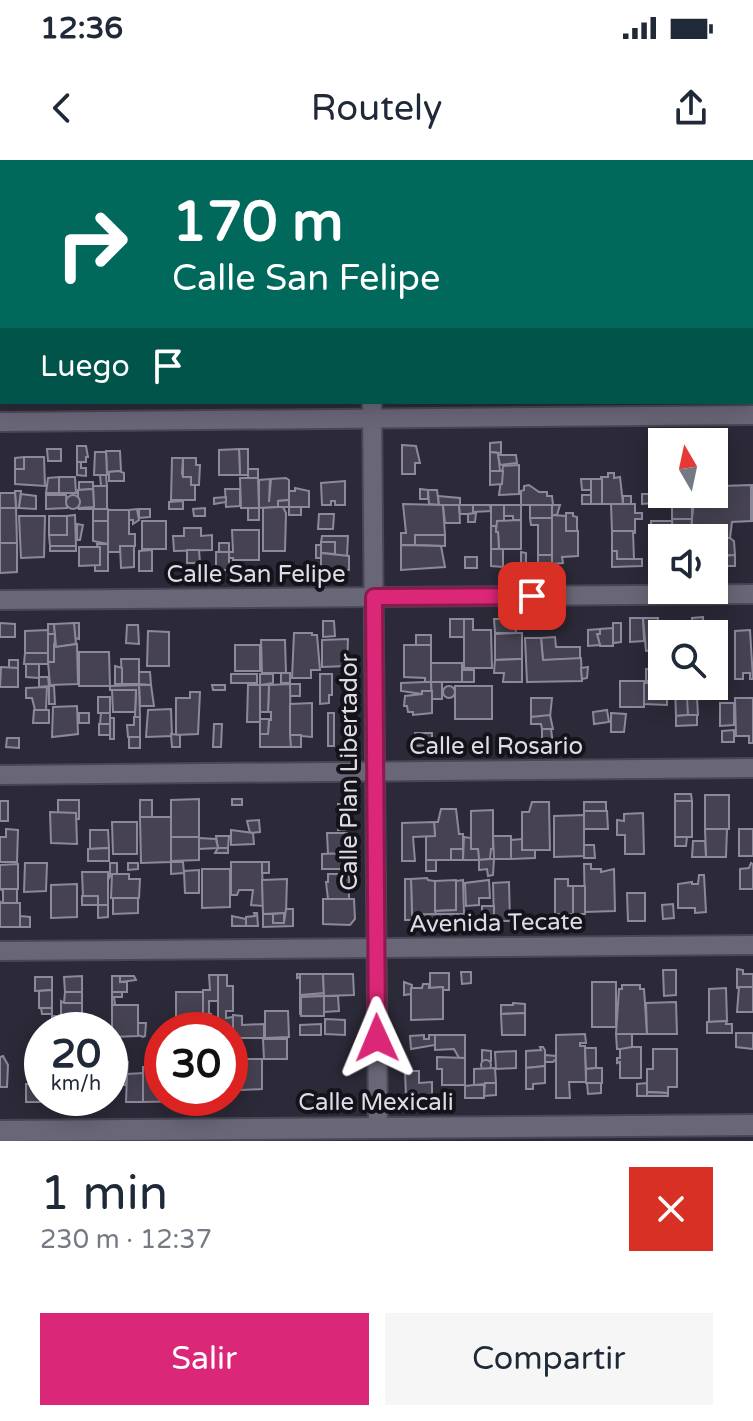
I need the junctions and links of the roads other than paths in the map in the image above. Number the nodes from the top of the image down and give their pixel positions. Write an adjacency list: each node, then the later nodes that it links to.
1 (372, 410): 2 (street); 3 (street); 5 (street, Calle Plan Libertador)
2 (753, 415)
3 (0, 422)
4 (753, 594): 5 (street, Calle San Felipe)
5 (374, 597): 6 (street, Calle San Felipe); 8 (street, Calle Plan Libertador)
6 (0, 600)
7 (753, 768): 8 (street, Calle el Rosario)
8 (375, 771): 9 (street, Calle el Rosario); 11 (street, Calle Plan Libertador)
9 (0, 775)
10 (753, 945): 11 (street, Avenida Tecate)
11 (375, 948): 12 (street, Avenida Tecate); 15 (street, Calle Plan Libertador)
12 (0, 951)
13 (753, 1125): 15 (street, Calle Mexicali)
14 (0, 1131): 15 (street, Calle Mexicali)
15 (378, 1135)

